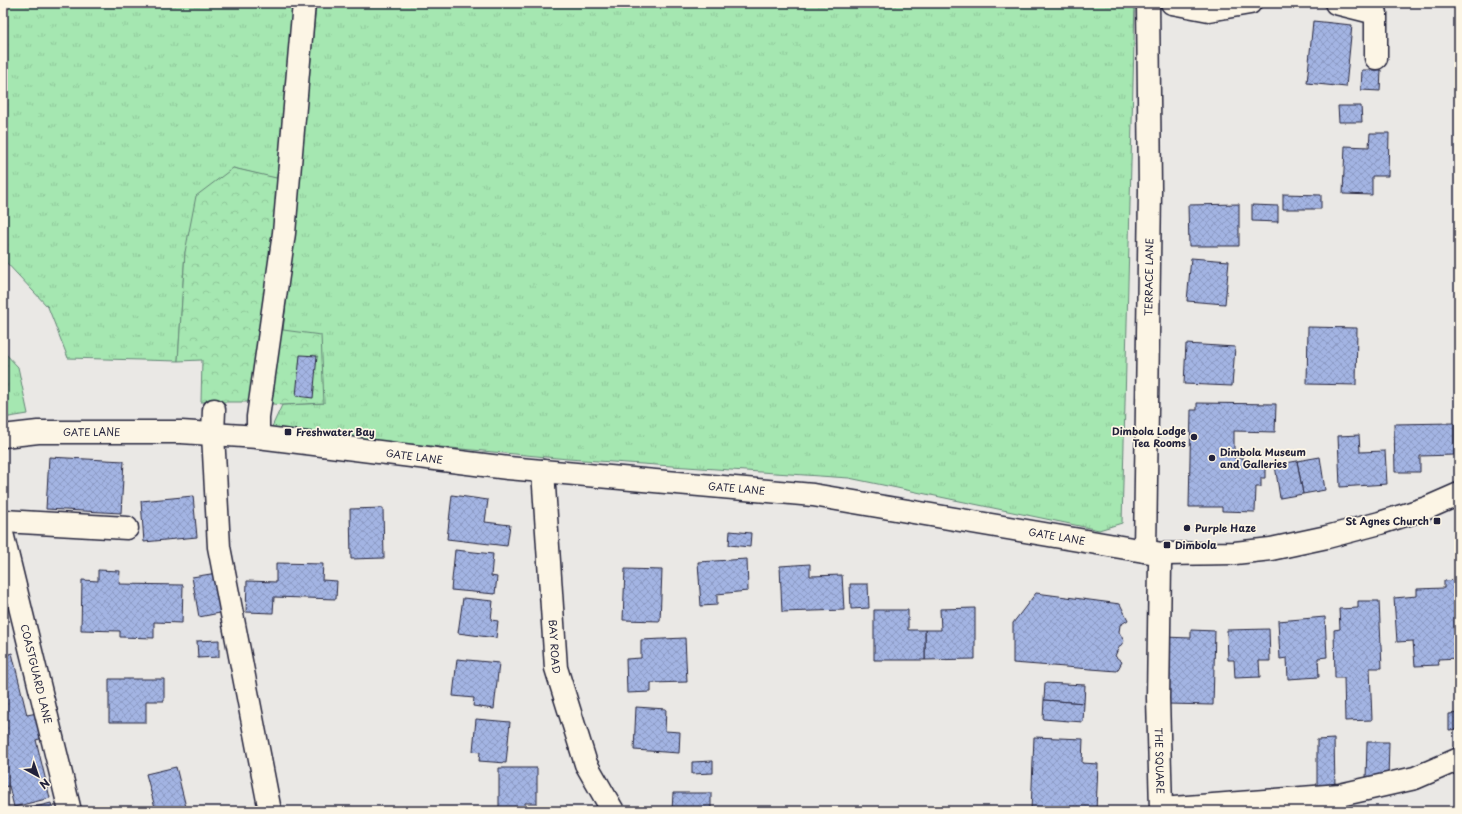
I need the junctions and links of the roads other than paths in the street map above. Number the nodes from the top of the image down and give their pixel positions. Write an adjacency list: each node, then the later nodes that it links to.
1 (304, 3): 10 (street)
2 (1148, 3): 16 (street, TERRACE LANE)
3 (1172, 3): 4 (street)
4 (1250, 3)
5 (1336, 3): 6 (street)
6 (1376, 58)
7 (214, 410): 8 (street)
8 (213, 434): 9 (street, GATE LANE); 10 (street, GATE LANE); 20 (street)
9 (3, 436)
10 (258, 437): 11 (street, GATE LANE)
11 (543, 471): 16 (street, GATE LANE); 21 (street, BAY ROAD)
12 (1459, 494): 16 (street, GATE LANE)
13 (3, 521): 14 (street)
14 (127, 528)
15 (3, 537): 19 (street, COASTGUARD LANE)
16 (1153, 552): 18 (street, THE SQUARE)
17 (1459, 759): 18 (street, THE SQUARE)
18 (1161, 810)
19 (70, 811)
20 (270, 811)
21 (613, 811)

